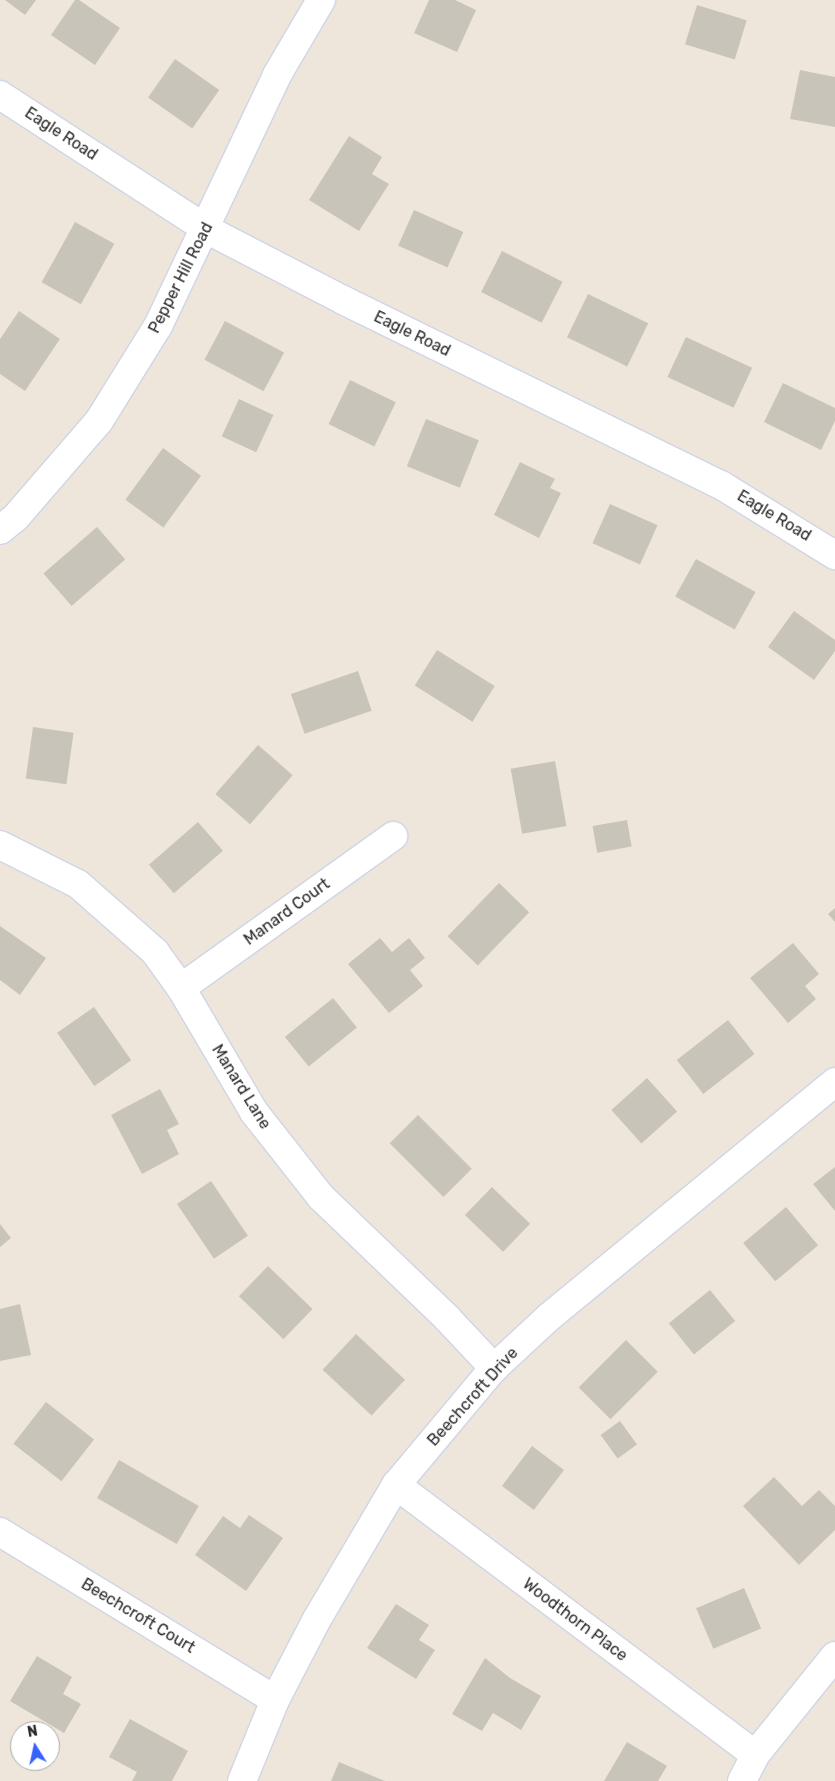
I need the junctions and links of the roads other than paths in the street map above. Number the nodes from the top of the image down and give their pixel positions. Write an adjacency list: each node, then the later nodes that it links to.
1 (321, 0): 3 (street, Pepper Hill Road)
2 (0, 95): 3 (street, Eagle Road)
3 (206, 229): 4 (street, Pepper Hill Road); 5 (street, Eagle Road)
4 (0, 530)
5 (835, 555)
6 (393, 836): 8 (street, Manard Court)
7 (0, 845): 8 (street, Manard Lane)
8 (181, 988): 10 (street, Manard Lane)
9 (835, 1082): 10 (street, Beechcroft Drive)
10 (494, 1368): 11 (street, Beechcroft Drive)
11 (396, 1485): 14 (street, Beechcroft Drive); 15 (street, Woodthorn Place)
12 (0, 1532): 14 (street, Beechcroft Court)
13 (835, 1656): 15 (street)
14 (275, 1700): 16 (street, Beechcroft Drive)
15 (755, 1755): 17 (street)
16 (242, 1781)
17 (742, 1781)

